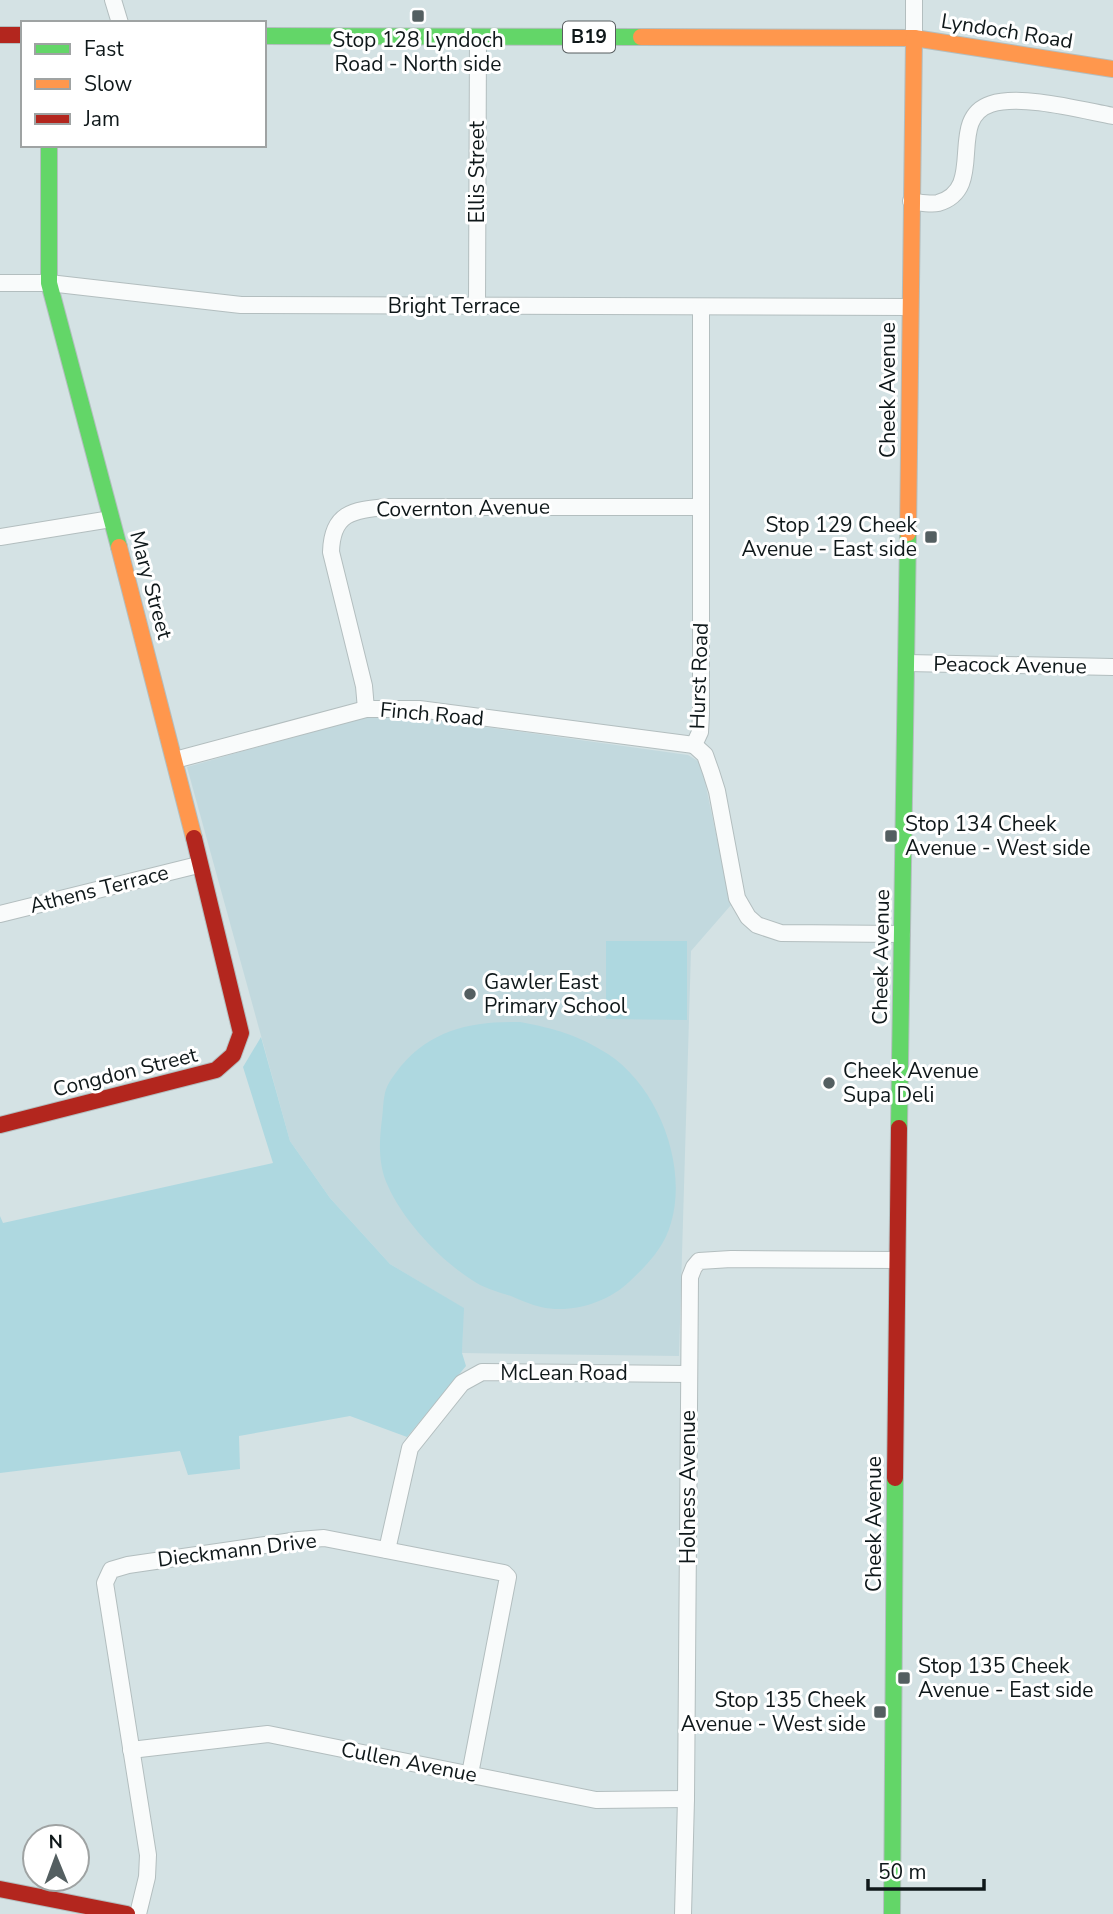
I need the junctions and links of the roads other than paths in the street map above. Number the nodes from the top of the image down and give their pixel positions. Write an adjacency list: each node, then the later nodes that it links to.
1 (113, 0): 3 (street)
2 (914, 0): 8 (street, Cheek Avenue)
3 (119, 21)
4 (0, 34): 5 (street)
5 (21, 34)
6 (266, 36): 7 (street, Lyndoch Road / B19)
7 (478, 37): 8 (street, Lyndoch Road / B19); 15 (street, Ellis Street)
8 (914, 38): 9 (street, Lyndoch Road / B19); 12 (street, Cheek Avenue)
9 (1113, 69)
10 (1113, 116): 12 (street)
11 (48, 147): 14 (street, Mary Street)
12 (911, 201): 16 (street, Cheek Avenue)
13 (0, 283): 14 (street, Bright Terrace)
14 (49, 283): 15 (street, Bright Terrace); 19 (street, Mary Street)
15 (477, 306): 17 (street, Bright Terrace)
16 (910, 306): 17 (street, Bright Terrace); 21 (street, Cheek Avenue)
17 (701, 307): 18 (street, Hurst Road)
18 (701, 507): 23 (street, Covernton Avenue); 24 (street, Hurst Road)
19 (111, 519): 20 (street); 25 (street, Mary Street)
20 (0, 537)
21 (907, 663): 22 (street, Peacock Avenue); 28 (street, Cheek Avenue)
22 (1113, 667)
23 (366, 709): 24 (street, Finch Road); 25 (street, Finch Road)
24 (694, 746): 28 (street, Hurst Road)
25 (175, 760): 26 (street, Mary Street)
26 (198, 865): 27 (street, Athens Terrace); 29 (street, Mary Street)
27 (0, 914)
28 (902, 934): 31 (street, Cheek Avenue)
29 (241, 1033): 30 (street, Congdon Street)
30 (0, 1125)
31 (897, 1261): 32 (street, Holness Avenue); 41 (street, Cheek Avenue)
32 (689, 1374): 33 (street, McLean Road); 36 (street, Holness Avenue)
33 (387, 1550): 34 (street, Dieckmann Drive); 35 (street, Dieckmann Drive)
34 (131, 1750): 35 (street, Cullen Avenue); 39 (street, Dieckmann Drive)
35 (470, 1774): 36 (street, Cullen Avenue)
36 (686, 1799): 40 (street, Holness Avenue)
37 (0, 1889): 38 (street)
38 (127, 1914)
39 (138, 1914)
40 (683, 1914)
41 (892, 1914)

